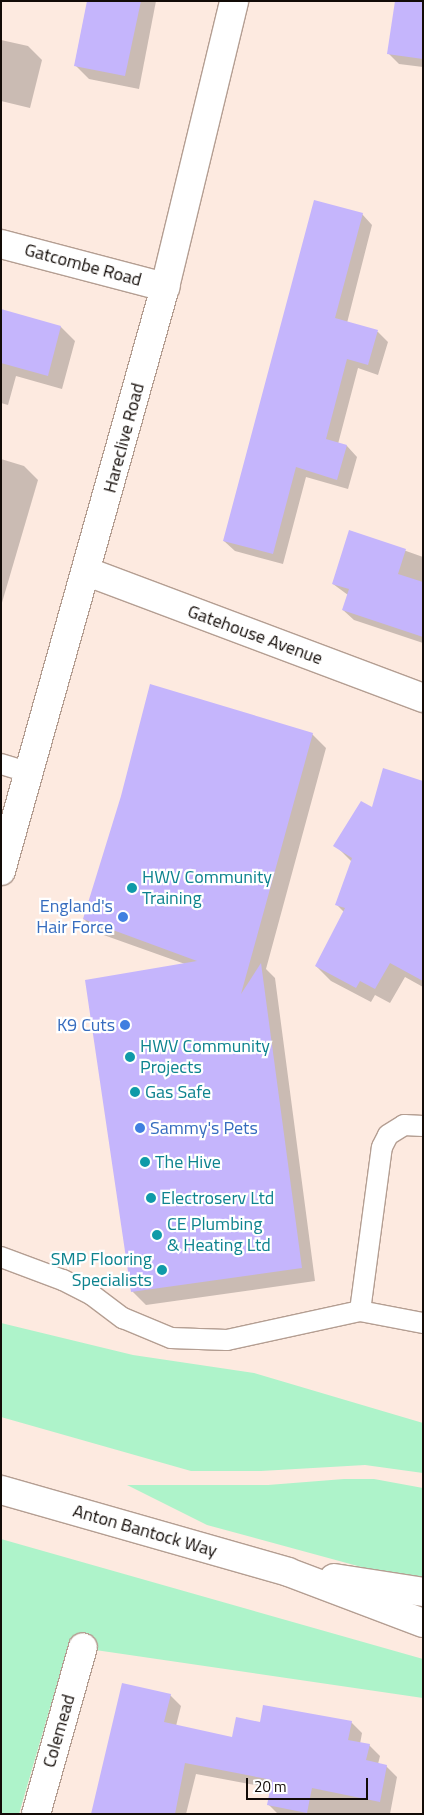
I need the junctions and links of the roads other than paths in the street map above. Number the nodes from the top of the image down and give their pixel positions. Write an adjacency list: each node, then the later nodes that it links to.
1 (234, 1): 3 (main road, Hareclive Road)
2 (1, 244): 3 (main road, Gatcombe Road)
3 (165, 287): 4 (main road, Hareclive Road)
4 (88, 572): 5 (main road, Gatehouse Avenue); 7 (main road, Hareclive Road)
5 (423, 698)
6 (1, 764): 7 (lane)
7 (31, 773): 8 (main road, Hareclive Road)
8 (1, 871)
9 (423, 1126): 11 (lane)
10 (1, 1257): 11 (lane)
11 (360, 1311): 12 (lane)
12 (423, 1323)
13 (3, 1489): 14 (main road, Anton Bantock Way)
14 (288, 1572): 15 (main road, Anton Bantock Way); 16 (main road, Anton Bantock Way)
15 (423, 1592)
16 (423, 1623)
17 (83, 1648): 18 (main road, Colemead)
18 (36, 1814)

